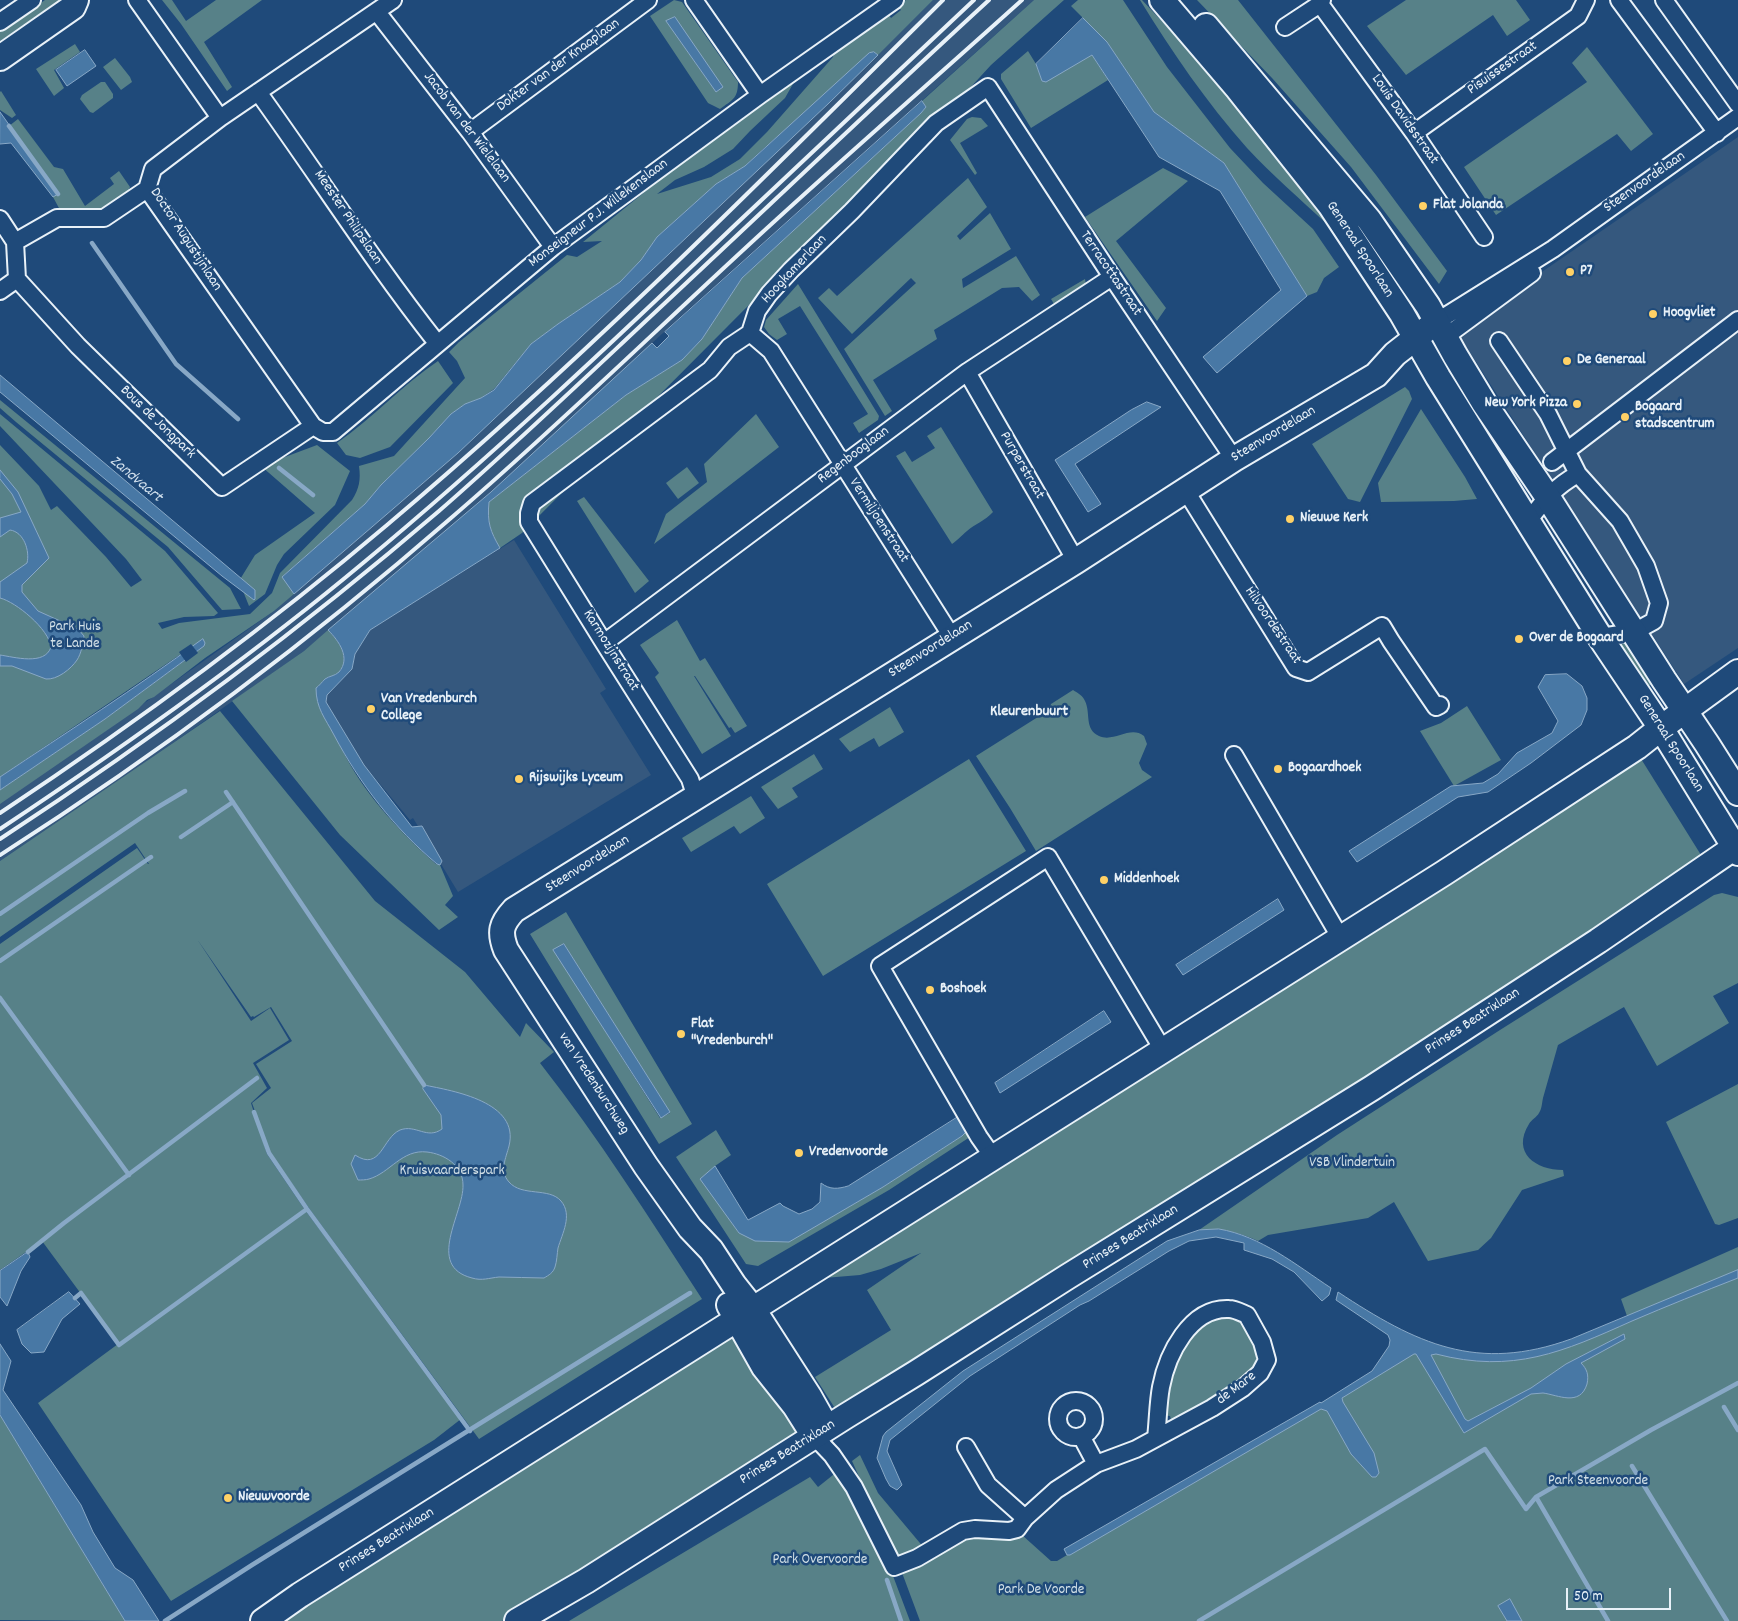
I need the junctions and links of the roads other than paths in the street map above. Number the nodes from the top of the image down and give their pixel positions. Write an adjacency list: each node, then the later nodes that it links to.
1 (32, 0): 15 (street)
2 (137, 0): 23 (street)
3 (392, 0): 14 (street, Doctor Augustijnlaan)
4 (648, 0): 24 (street, Dokter van der Knaaplaan)
5 (694, 0): 20 (street)
6 (1162, 0): 40 (main road, Generaal Spoorlaan)
7 (1184, 0): 36 (main road, Generaal Spoorlaan)
8 (1586, 0): 25 (street, Pisuissestraat)
9 (1619, 0): 26 (street)
10 (1664, 0): 21 (street)
11 (891, 1): 20 (street, Monseigneur P.J. Willekenslaan)
12 (80, 2): 17 (main road)
13 (1322, 2): 16 (street); 25 (street, Louis Davidsstraat)
14 (377, 12): 19 (street, Doctor Augustijnlaan); 24 (street, Jacob van der Wielelaan)
15 (0, 22)
16 (1285, 27)
17 (0, 58)
18 (988, 87): 32 (street, Terracottastraat); 37 (street, Hoogkamerlaan)
19 (258, 92): 23 (street, Doctor Augustijnlaan); 39 (street, Meester Philipslaan)
20 (760, 95): 31 (street, Monseigneur P.J. Willekenslaan)
21 (1738, 104)
22 (1738, 117): 26 (street, Steenvoordelaan)
23 (220, 118): 27 (street, Doctor Augustijnlaan)
24 (470, 132): 31 (street, Jacob van der Wielelaan)
25 (1414, 132): 29 (street, Louis Davidsstraat)
26 (1717, 133): 36 (street, Steenvoordelaan)
27 (148, 189): 30 (street); 42 (street, Doctor Augustijnlaan)
28 (0, 219): 30 (street)
29 (1484, 237)
30 (15, 242): 33 (street)
31 (553, 247): 39 (street, Monseigneur P.J. Willekenslaan)
32 (1112, 278): 41 (street, Regenbooglaan); 44 (street, Terracottastraat)
33 (17, 279): 34 (street); 42 (street, Bous de Jongpark)
34 (0, 291)
35 (1738, 320): 43 (street)
36 (1441, 330): 40 (main road, Steenvoordelaan); 49 (main road, Generaal Spoorlaan)
37 (750, 333): 46 (street, Vermiljoenstraat); 55 (street, Karmozijnstraat)
38 (1499, 341): 43 (street)
39 (437, 343): 42 (street, Monseigneur P.J. Willekenslaan)
40 (1420, 345): 44 (main road, Steenvoordelaan); 50 (main road, Generaal Spoorlaan)
41 (966, 372): 46 (street, Regenbooglaan); 51 (street, Purperstraat)
42 (313, 426)
43 (1567, 451): 45 (street); 47 (street)
44 (1234, 459): 48 (main road, Steenvoordelaan)
45 (1552, 462)
46 (843, 464): 54 (street, Vermiljoenstraat); 55 (street, Regenbooglaan)
47 (1578, 474): 49 (street); 52 (street)
48 (1186, 491): 51 (main road, Steenvoordelaan); 57 (street, Hilvoordestraat)
49 (1547, 496): 50 (street); 52 (main road, Generaal Spoorlaan)
50 (1528, 520): 53 (main road, Generaal Spoorlaan)
51 (1076, 561): 54 (main road, Steenvoordelaan)
52 (1634, 632): 53 (street); 58 (main road, Generaal Spoorlaan)
53 (1600, 636): 59 (main road, Generaal Spoorlaan)
54 (952, 637): 62 (main road, Steenvoordelaan)
55 (604, 643): 62 (street, Karmozijnstraat)
56 (1738, 672): 58 (main road, Prinses Beatrixlaan)
57 (1440, 705)
58 (1685, 710): 59 (main road, Prinses Beatrixlaan); 61 (main road, Generaal Spoorlaan)
59 (1661, 728): 63 (main road, Generaal Spoorlaan); 65 (main road, Prinses Beatrixlaan)
60 (1234, 755): 65 (street)
61 (1738, 793)
62 (696, 798): 64 (main road, Steenvoordelaan)
63 (1737, 849): 69 (main road, Prinses Beatrixlaan)
64 (501, 937): 68 (main road, van Vredenburchweg)
65 (1340, 937): 66 (main road, Prinses Beatrixlaan)
66 (1163, 1050): 67 (main road, Prinses Beatrixlaan); 67 (street)
67 (993, 1157): 68 (main road, Prinses Beatrixlaan)
68 (745, 1314): 69 (main road, van Vredenburchweg); 76 (main road, Prinses Beatrixlaan)
69 (820, 1432): 75 (street, van Vredenburchweg); 77 (main road, Prinses Beatrixlaan)
70 (1081, 1436): 73 (street)
71 (1156, 1438): 71 (street, de Mare); 73 (street, de Mare)
72 (966, 1447): 74 (street)
73 (1096, 1464): 74 (street, de Mare)
74 (1025, 1518): 75 (street, de Mare)
75 (894, 1567)
76 (263, 1621)
77 (517, 1621)

